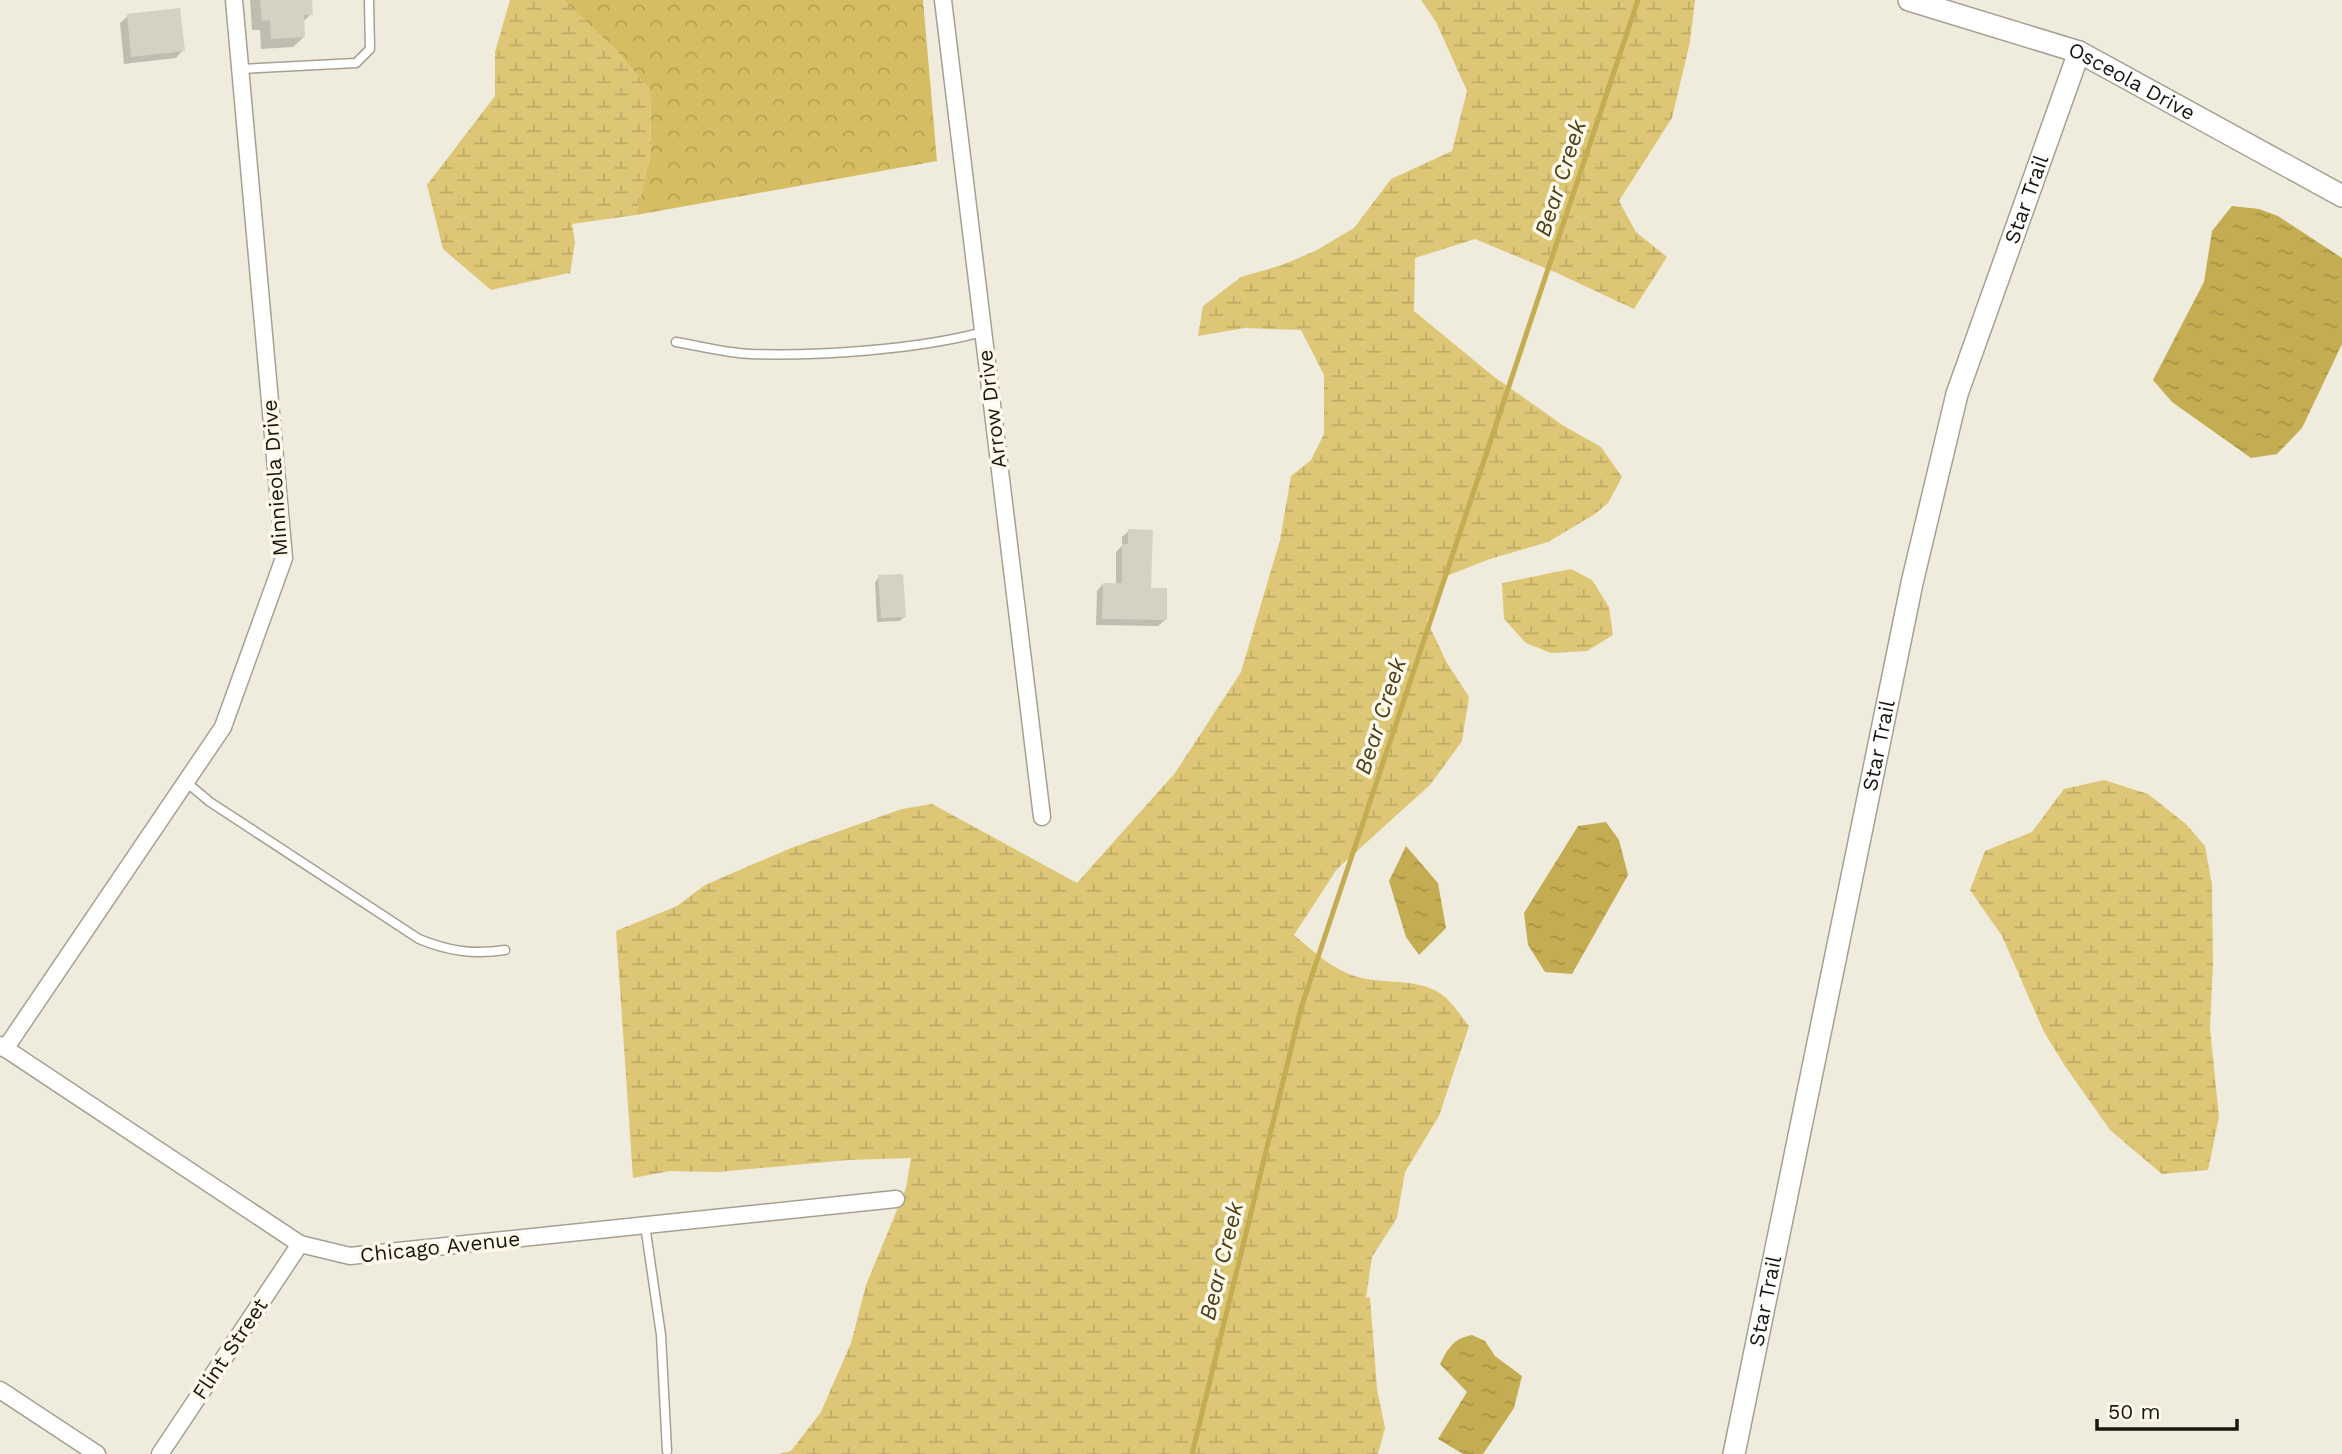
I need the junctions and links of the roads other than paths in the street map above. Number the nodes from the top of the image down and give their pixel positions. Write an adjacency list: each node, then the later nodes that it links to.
1 (234, 0): 6 (street, Minnieola Drive)
2 (369, 0): 6 (lane)
3 (943, 0): 8 (street, Arrow Drive)
4 (1909, 0): 5 (street, Osceola Drive)
5 (2079, 52): 7 (street, Osceola Drive); 21 (street, Star Trail)
6 (241, 69): 10 (street, Minnieola Drive)
7 (2342, 195)
8 (983, 332): 9 (lane); 11 (street, Arrow Drive)
9 (676, 342)
10 (186, 782): 12 (lane); 13 (street, Minnieola Drive)
11 (1042, 817)
12 (505, 950)
13 (3, 1047): 16 (street, Chicago Avenue)
14 (896, 1199): 15 (street, Chicago Avenue)
15 (645, 1225): 16 (street, Chicago Avenue); 18 (lane)
16 (300, 1244): 20 (street, Flint Street)
17 (0, 1390): 19 (street)
18 (667, 1451)
19 (97, 1454)
20 (160, 1454)
21 (1734, 1454)

